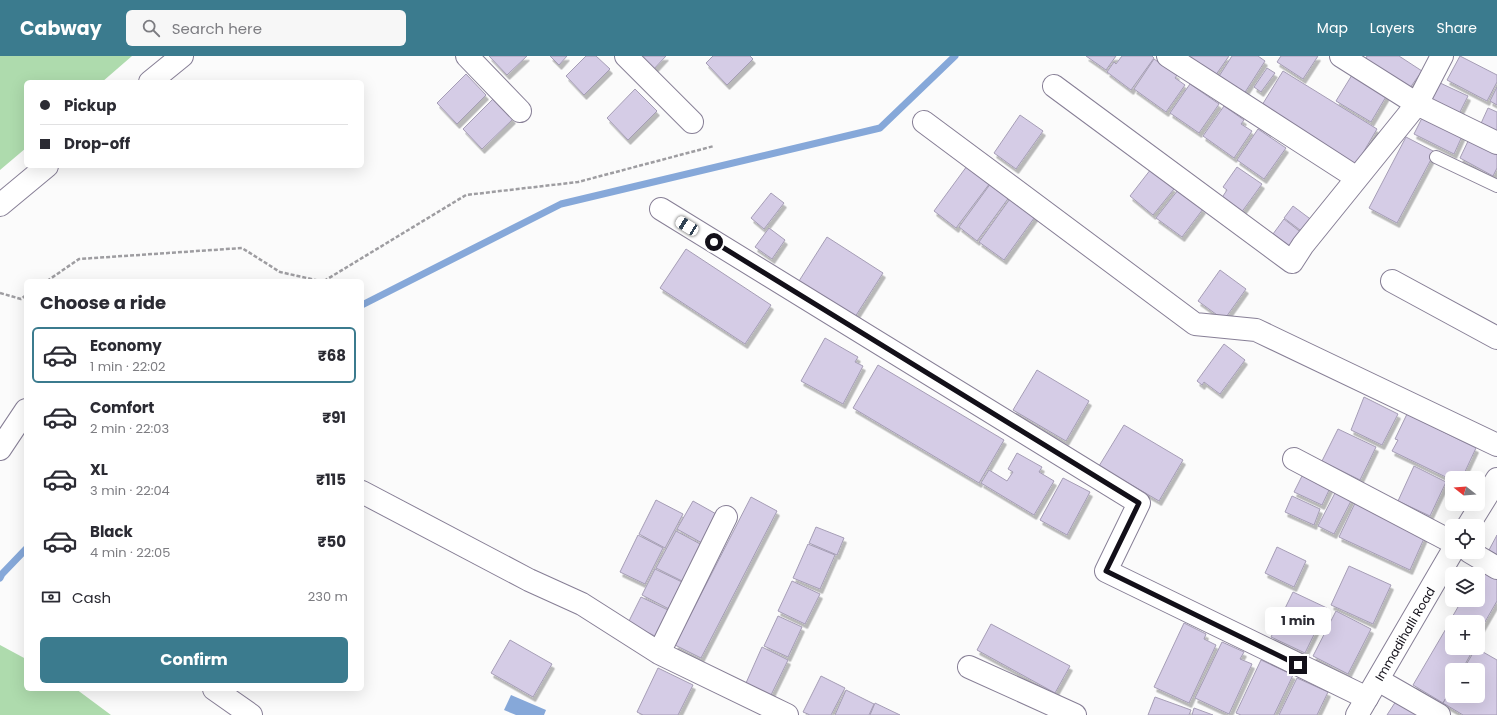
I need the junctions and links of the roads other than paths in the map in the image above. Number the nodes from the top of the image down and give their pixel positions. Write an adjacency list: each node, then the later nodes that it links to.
1 (182, 56): 7 (street)
2 (467, 56): 10 (street)
3 (626, 56): 11 (street)
4 (1168, 56): 16 (street)
5 (1341, 56): 9 (street)
6 (1442, 56): 9 (street)
7 (152, 80)
8 (1054, 86): 16 (street)
9 (1417, 104): 13 (street); 16 (street)
10 (520, 111)
11 (692, 122)
12 (924, 122): 23 (street)
13 (1497, 143)
14 (1436, 157): 17 (lane)
15 (45, 168): 18 (street)
16 (1357, 178)
17 (1497, 186)
18 (0, 205)
19 (661, 209): 37 (street)
20 (1392, 281): 21 (street)
21 (1497, 338)
22 (24, 413): 24 (street)
23 (1497, 445)
24 (0, 449)
25 (1294, 460): 30 (street)
26 (1497, 479): 29 (street)
27 (364, 493): 34 (street)
28 (726, 516): 34 (street)
29 (1472, 519)
30 (1445, 538)
31 (1448, 559): 37 (street, Immadihalli Road)
32 (1482, 559): 33 (street)
33 (1497, 568)
34 (658, 653): 39 (street)
35 (969, 667): 40 (street)
36 (217, 691): 38 (street)
37 (1367, 698): 41 (street)
38 (251, 715)
39 (787, 715)
40 (1075, 715)
41 (1439, 715)

